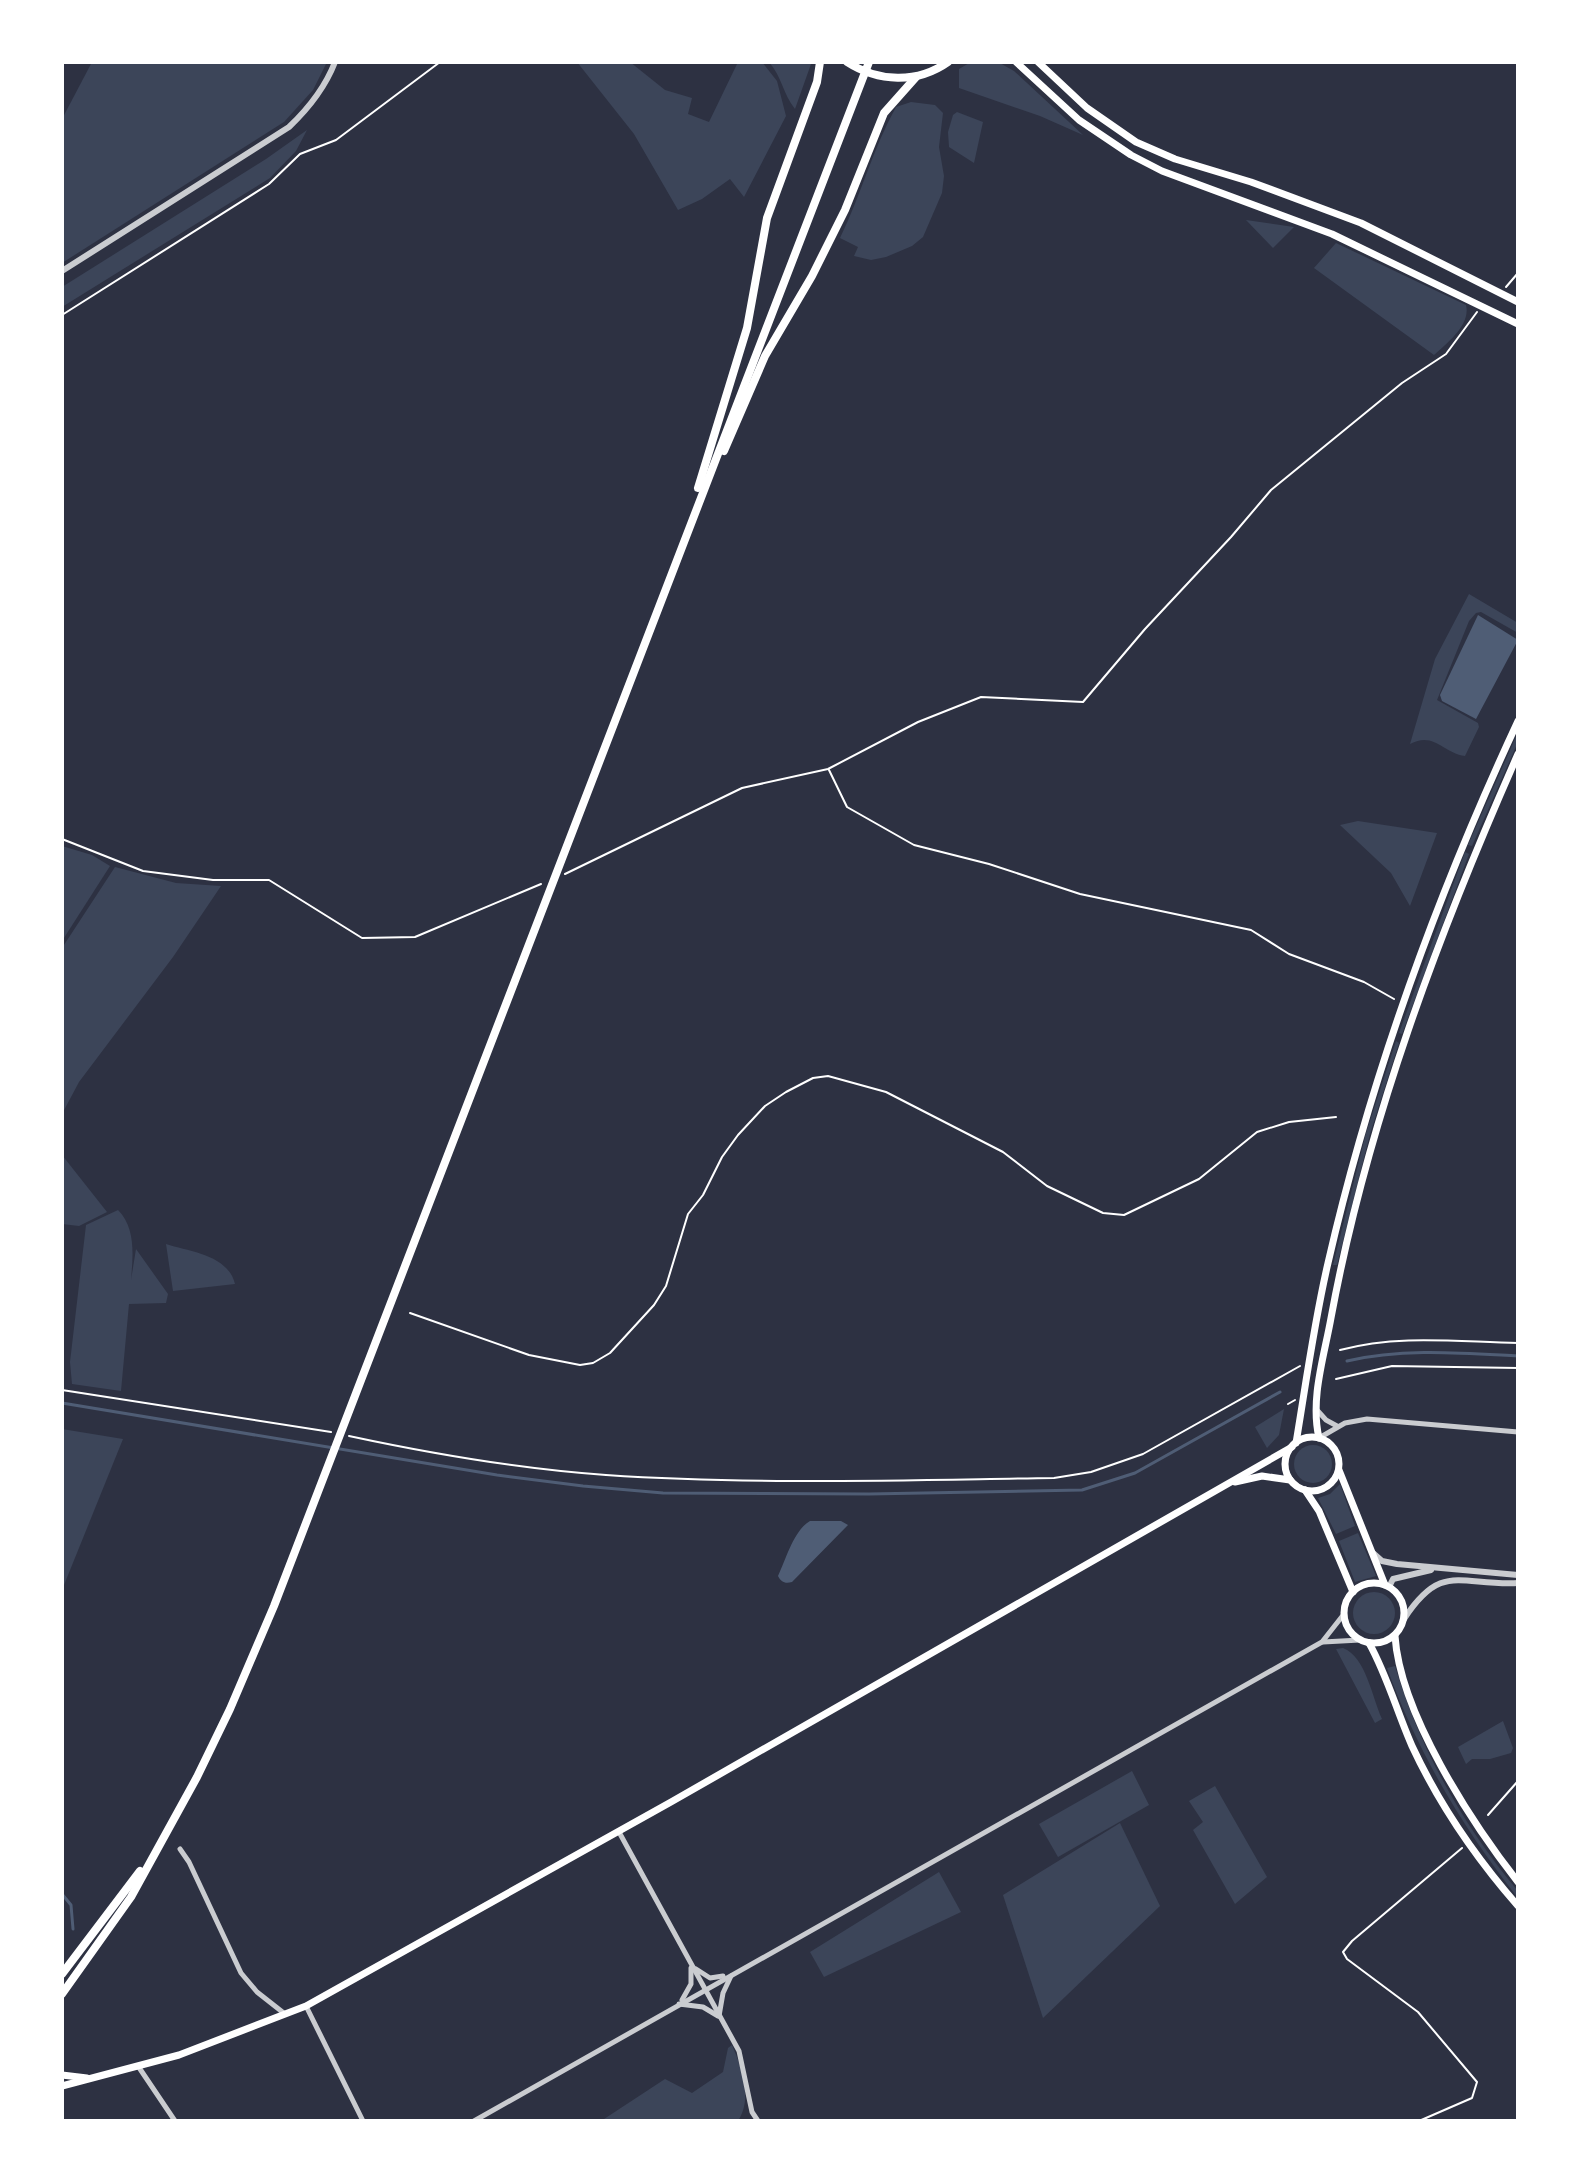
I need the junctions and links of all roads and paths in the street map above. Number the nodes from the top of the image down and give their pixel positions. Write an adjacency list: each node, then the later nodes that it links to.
1 (335, 62): 10 (street)
2 (440, 62): 15 (path)
3 (820, 62): 17 (highway)
4 (847, 62): 9 (highway)
5 (869, 62): 17 (highway)
6 (948, 62): 9 (highway)
7 (1016, 62): 16 (main road)
8 (1038, 62): 12 (main road)
9 (916, 77): 17 (highway)
10 (62, 271)
11 (1518, 273): 12 (path)
12 (1500, 293): 13 (main road)
13 (1518, 302)
14 (1478, 311): 20 (path)
15 (62, 315)
16 (1518, 324)
17 (679, 550): 35 (highway)
18 (1518, 721): 24 (main road)
19 (1518, 754): 33 (main road)
20 (828, 769): 22 (path); 24 (path)
21 (62, 839): 23 (path)
22 (564, 875)
23 (542, 883)
24 (1403, 1002): 39 (main road)
25 (1336, 1117): 26 (path)
26 (410, 1313)
27 (1518, 1343): 28 (path)
28 (1340, 1350)
29 (1518, 1368): 31 (path)
30 (1293, 1369): 37 (path)
31 (1336, 1379)
32 (62, 1390): 35 (path)
33 (1315, 1408): 34 (street); 38 (main road)
34 (1337, 1426): 36 (street); 38 (street)
35 (338, 1432): 61 (highway)
36 (1518, 1432)
37 (350, 1436)
38 (1319, 1438): 39 (main road); 40 (main road)
39 (1294, 1445): 41 (main road); 42 (main road)
40 (1339, 1470): 43 (main road); 44 (main road)
41 (1290, 1480): 42 (main road); 43 (main road)
42 (1233, 1482): 58 (main road)
43 (1305, 1490): 49 (main road)
44 (1370, 1551): 45 (street); 48 (main road)
45 (1435, 1569): 46 (street); 48 (street)
46 (1518, 1575)
47 (1518, 1583): 51 (street)
48 (1387, 1586): 49 (main road); 51 (main road)
49 (1353, 1592): 50 (main road)
50 (1344, 1614): 53 (main road); 54 (street)
51 (1404, 1619): 52 (main road)
52 (1395, 1636): 55 (main road); 62 (main road)
53 (1360, 1640): 54 (street); 55 (main road)
54 (1322, 1642): 66 (street)
55 (1369, 1643): 59 (main road)
56 (1518, 1781): 57 (path)
57 (1488, 1815)
58 (619, 1832): 64 (street); 70 (main road)
59 (1469, 1843): 63 (main road); 81 (path)
60 (180, 1849): 71 (street)
61 (155, 1851): 65 (highway); 68 (highway)
62 (1518, 1882)
63 (1518, 1906)
64 (691, 1964): 66 (street); 67 (street); 69 (street)
65 (62, 1974)
66 (732, 1974): 67 (street); 72 (street)
67 (704, 1989): 69 (street); 72 (street)
68 (62, 1994)
69 (679, 2004): 72 (street); 79 (street)
70 (306, 2006): 71 (main road); 78 (street)
71 (286, 2015): 73 (main road)
72 (719, 2017): 80 (street)
73 (138, 2066): 75 (main road); 77 (street)
74 (62, 2075): 75 (main road)
75 (89, 2078): 76 (main road)
76 (62, 2086)
77 (175, 2121)
78 (363, 2121)
79 (474, 2121)
80 (758, 2121)
81 (1419, 2121)

